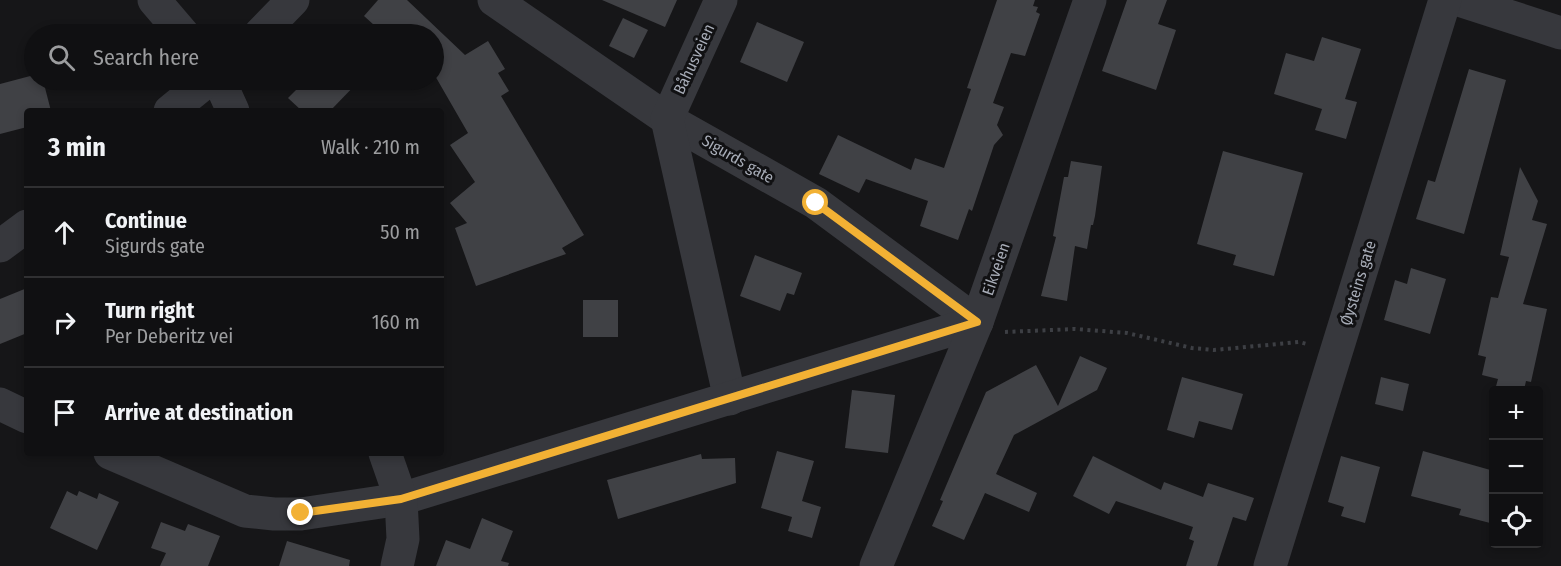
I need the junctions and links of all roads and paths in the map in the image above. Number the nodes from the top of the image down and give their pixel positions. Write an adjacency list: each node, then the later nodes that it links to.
1 (154, 0): 8 (street)
2 (293, 0): 9 (street)
3 (494, 0): 15 (street, Sigurds gate)
4 (722, 0): 15 (street, Båhusveien)
5 (1090, 0): 18 (street, Eikveien)
6 (1444, 0): 19 (street, Øysteins gate)
7 (1459, 0): 10 (street)
8 (174, 24)
9 (270, 24)
10 (1561, 33)
11 (196, 90): 13 (street)
12 (224, 90): 14 (street)
13 (174, 108)
14 (232, 108)
15 (667, 119): 18 (street, Sigurds gate); 20 (street)
16 (24, 227): 17 (street)
17 (0, 246)
18 (986, 327): 19 (path); 20 (street); 27 (street, Eikveien)
19 (1336, 351): 28 (street, Øysteins gate)
20 (730, 399): 25 (street)
21 (0, 404): 22 (street)
22 (24, 416)
23 (117, 456): 25 (street)
24 (386, 456): 25 (street)
25 (401, 499): 26 (street)
26 (397, 566)
27 (876, 566)
28 (1270, 566)

